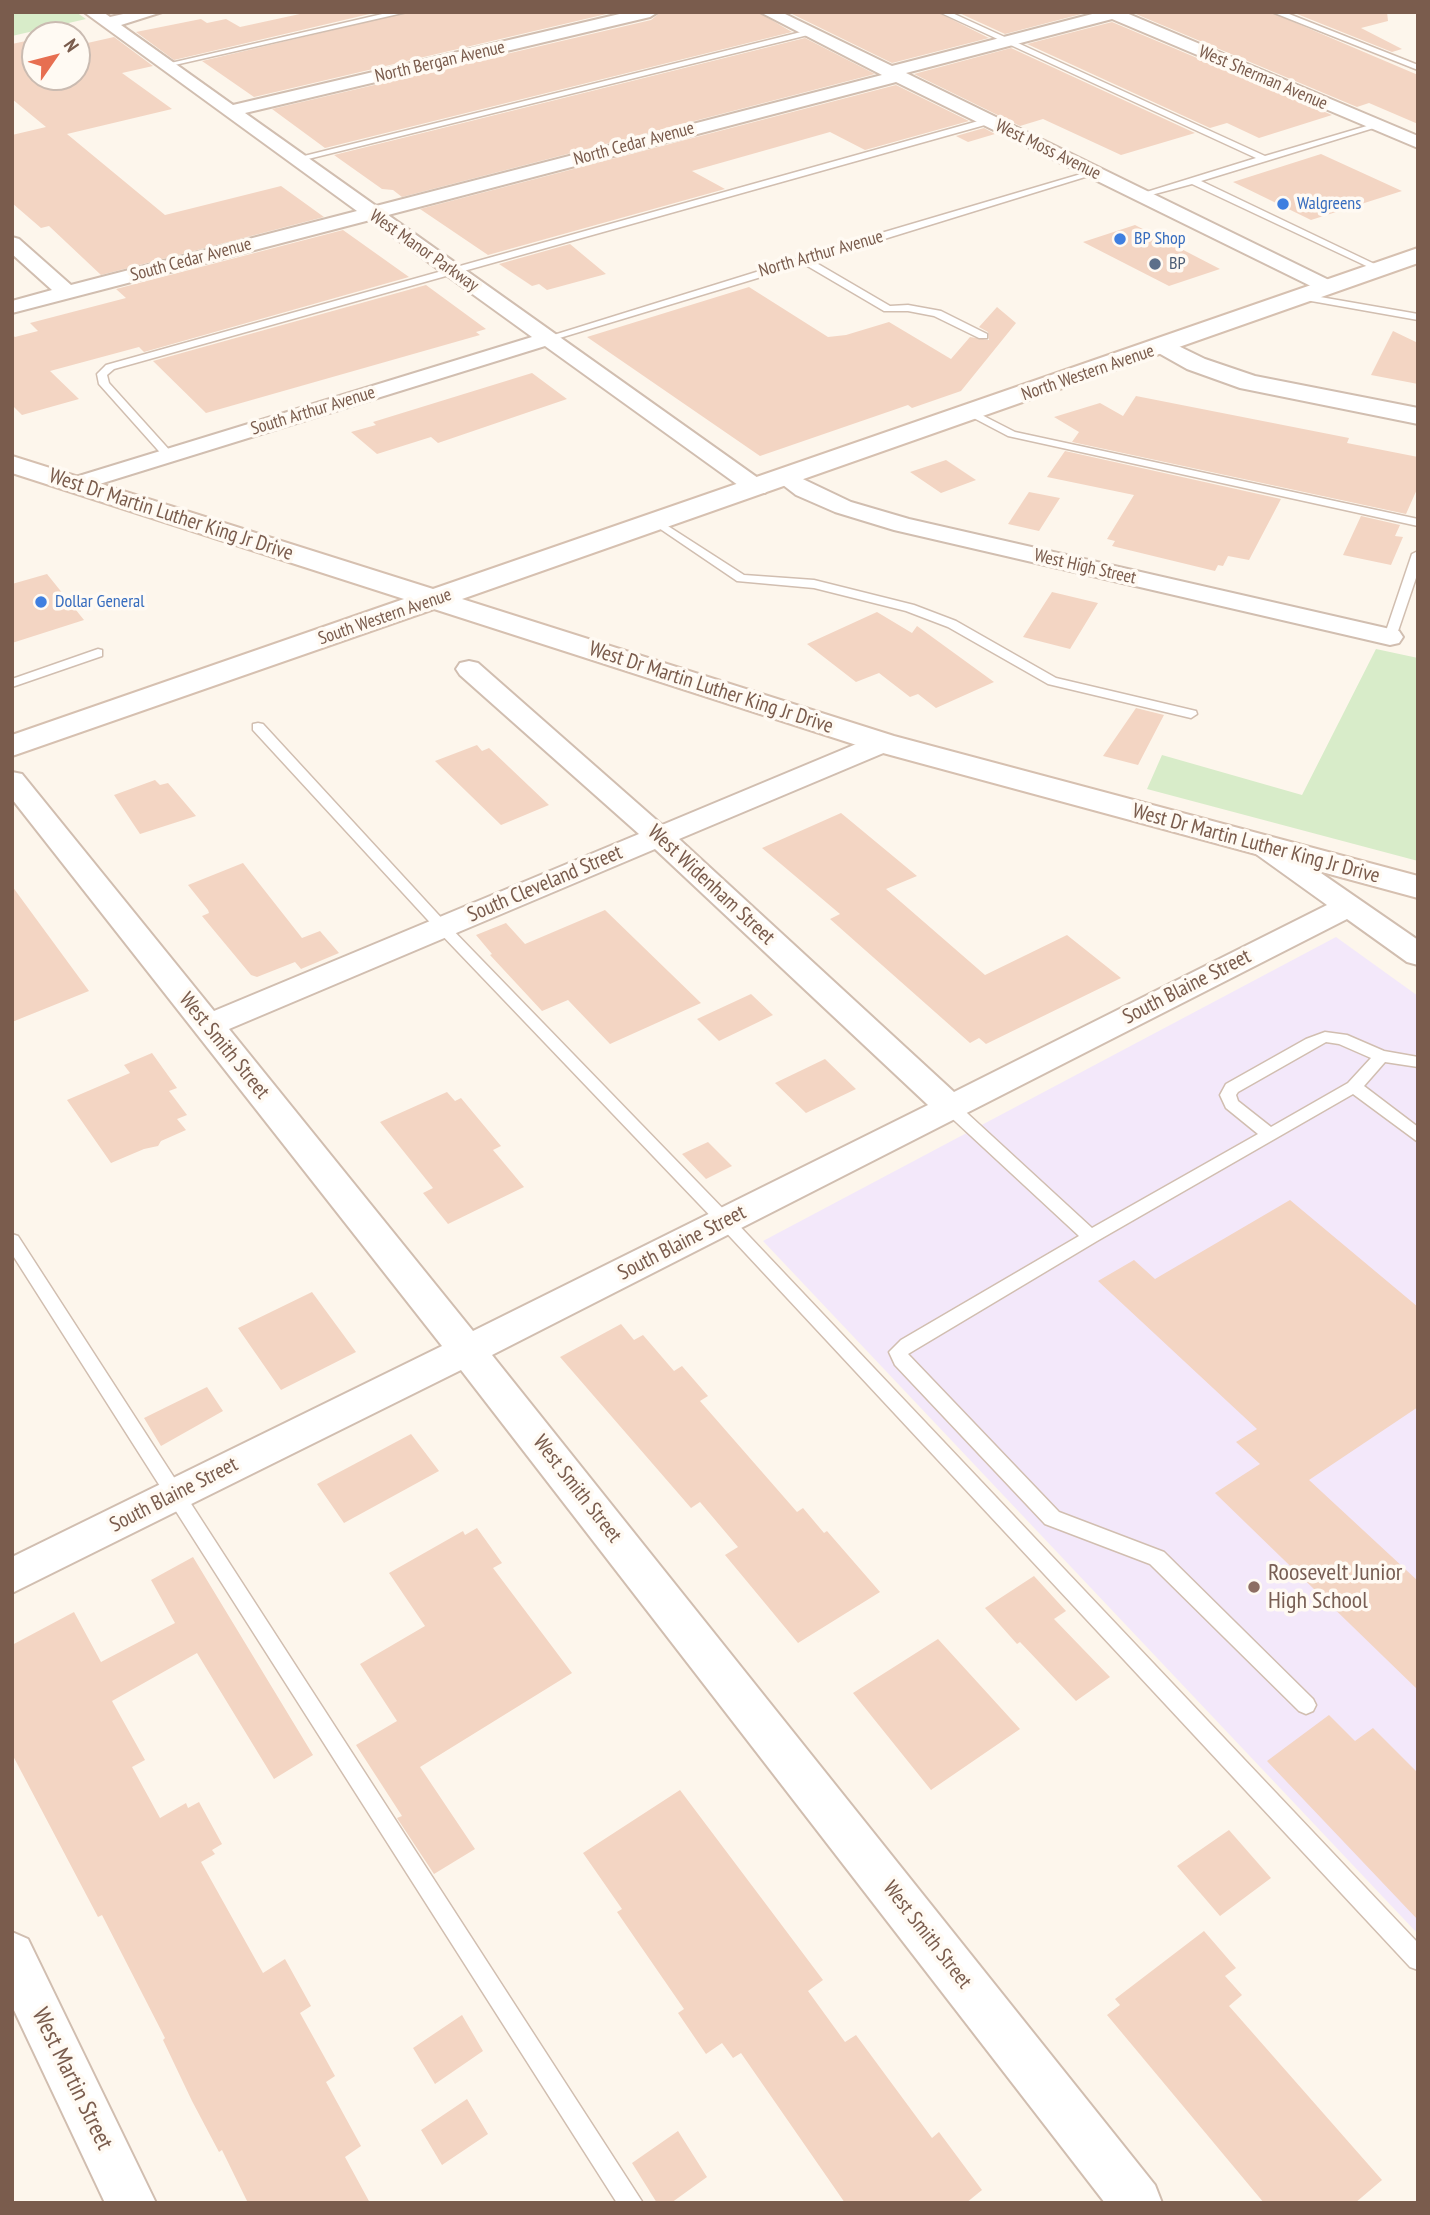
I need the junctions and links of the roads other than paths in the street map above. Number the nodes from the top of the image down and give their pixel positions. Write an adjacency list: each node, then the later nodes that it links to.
1 (154, 12): 8 (street)
2 (403, 12): 11 (lane)
3 (650, 12): 14 (street, North Bergan Avenue)
4 (768, 12): 9 (street, West Moss Avenue)
5 (943, 12): 10 (lane)
6 (1276, 12): 12 (lane)
7 (1111, 13): 10 (street, North Cedar Avenue); 16 (street, West Sherman Avenue)
8 (99, 17): 11 (street, West Manor Parkway)
9 (808, 32): 13 (street, West Moss Avenue); 19 (lane)
10 (1008, 41): 13 (street, North Cedar Avenue); 20 (lane)
11 (166, 65): 14 (street, West Manor Parkway)
12 (1418, 68)
13 (894, 74): 15 (street, West Moss Avenue); 25 (street, North Cedar Avenue)
14 (230, 111): 19 (street, West Manor Parkway)
15 (989, 121): 21 (street, West Moss Avenue); 30 (lane)
16 (1374, 125): 18 (street, West Sherman Avenue); 20 (lane)
17 (1339, 143): 23 (lane)
18 (1418, 143)
19 (296, 159): 25 (street, West Manor Parkway)
20 (1265, 159): 22 (lane)
21 (1094, 173): 24 (street, West Moss Avenue); 28 (lane, North Arthur Avenue)
22 (1193, 181): 23 (lane); 24 (lane)
23 (1204, 187): 29 (lane)
24 (1143, 197): 31 (street, West Moss Avenue)
25 (370, 213): 30 (street, West Manor Parkway); 32 (street, South Cedar Avenue)
26 (12, 243): 32 (street)
27 (1418, 255): 29 (main road, North Western Avenue)
28 (803, 259): 36 (lane); 37 (lane, North Arthur Avenue)
29 (1380, 269): 31 (main road, North Western Avenue)
30 (454, 271): 37 (street, West Manor Parkway); 41 (lane)
31 (1328, 287): 33 (main road, North Western Avenue)
32 (66, 292): 34 (street, South Cedar Avenue)
33 (1303, 296): 35 (lane); 38 (main road, North Western Avenue)
34 (12, 307)
35 (1418, 317)
36 (983, 336)
37 (549, 338): 41 (street, South Arthur Avenue); 45 (street, West Manor Parkway)
38 (1164, 346): 39 (main road, North Western Avenue); 40 (main road)
39 (972, 413): 43 (main road, North Western Avenue); 47 (lane)
40 (1418, 416)
41 (169, 456): 44 (street, South Arthur Avenue)
42 (12, 464): 44 (main road, West Dr Martin Luther King Jr Drive)
43 (786, 478): 45 (main road, North Western Avenue); 50 (street, West High Street)
44 (77, 484): 49 (main road, West Dr Martin Luther King Jr Drive)
45 (757, 488): 46 (main road, South Western Avenue)
46 (657, 522): 49 (main road, South Western Avenue); 54 (lane)
47 (1418, 523)
48 (1418, 554): 50 (lane)
49 (435, 599): 56 (main road, West Dr Martin Luther King Jr Drive); 57 (main road, South Western Avenue)
50 (1390, 637)
51 (98, 653): 53 (lane)
52 (469, 669): 59 (street, West Widenham Street)
53 (12, 683)
54 (1191, 715)
55 (258, 727): 63 (lane)
56 (883, 743): 59 (street, South Cleveland Street); 60 (main road, West Dr Martin Luther King Jr Drive)
57 (12, 746)
58 (12, 780): 65 (street, West Smith Street)
59 (659, 837): 63 (street, South Cleveland Street); 69 (street, West Widenham Street)
60 (1266, 848): 61 (main road, West Dr Martin Luther King Jr Drive); 62 (street)
61 (1418, 887)
62 (1349, 906): 64 (street); 69 (street, South Blaine Street)
63 (442, 927): 65 (street, South Cleveland Street); 72 (lane)
64 (1418, 955)
65 (207, 1026): 75 (street, West Smith Street)
66 (1381, 1056): 67 (lane); 68 (lane); 70 (lane)
67 (1418, 1062)
68 (1354, 1087): 70 (lane); 71 (lane)
69 (949, 1106): 72 (street, South Blaine Street); 73 (lane)
70 (1270, 1135): 73 (lane)
71 (1418, 1136)
72 (726, 1222): 75 (street, South Blaine Street); 80 (lane)
73 (1091, 1237): 78 (lane)
74 (12, 1240): 76 (lane)
75 (467, 1350): 76 (street, South Blaine Street); 83 (street, West Smith Street)
76 (178, 1493): 77 (street, South Blaine Street); 82 (lane)
77 (12, 1576)
78 (1306, 1705)
79 (12, 1955): 81 (street, West Martin Street)
80 (1418, 1959)
81 (131, 2203)
82 (631, 2203)
83 (1137, 2203)

